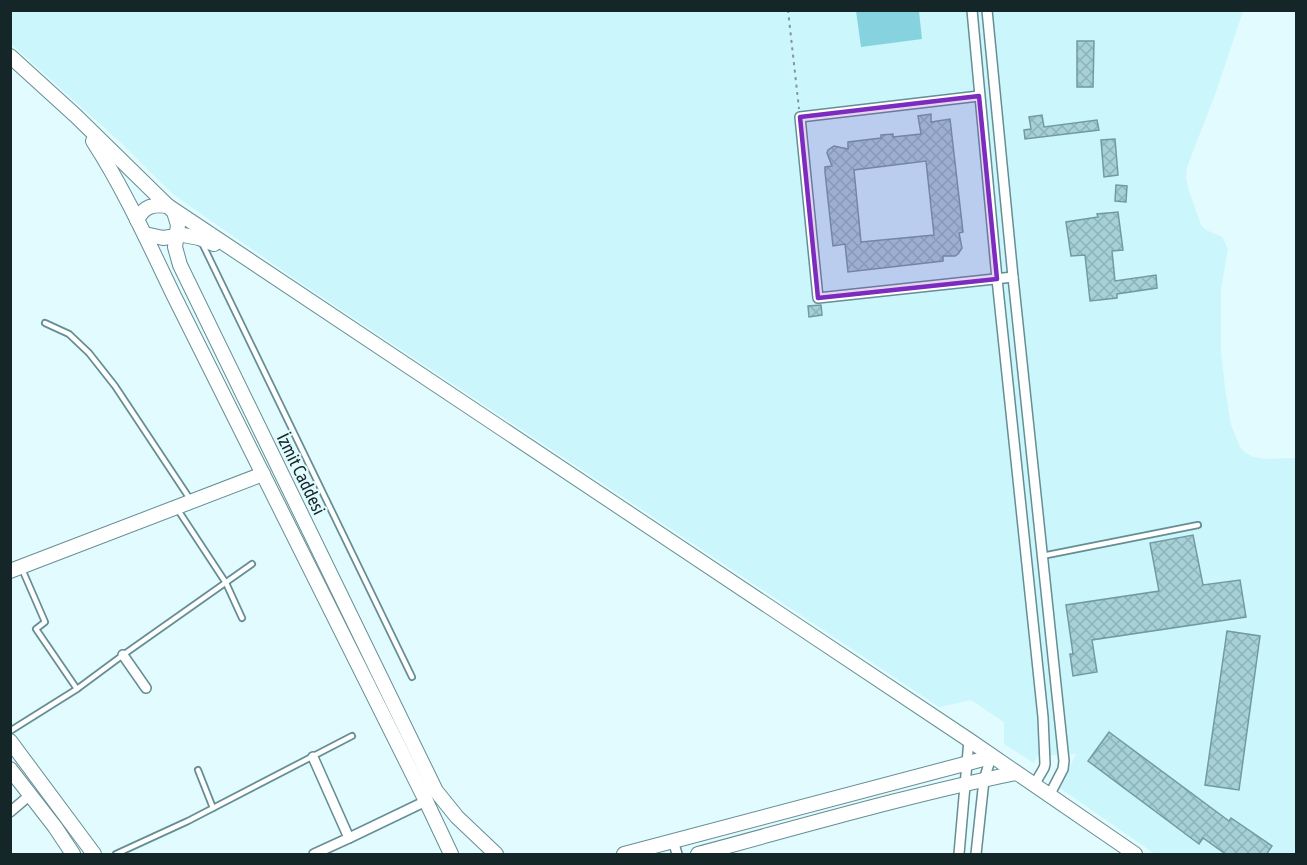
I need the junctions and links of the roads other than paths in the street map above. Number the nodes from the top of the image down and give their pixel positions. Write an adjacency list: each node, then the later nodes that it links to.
1 (972, 10): 4 (street)
2 (987, 10): 12 (street)
3 (10, 56): 5 (street, İzmit Caddesi)
4 (979, 96): 13 (street); 13 (street)
5 (76, 116): 6 (street, İzmit Caddesi); 7 (street, İzmit Caddesi)
6 (168, 206): 7 (street); 9 (street, İzmit Caddesi); 11 (street)
7 (137, 220): 8 (street, İzmit Caddesi)
8 (145, 234): 9 (street); 15 (street, İzmit Caddesi)
9 (177, 235): 10 (street); 53 (street, İzmit Caddesi)
10 (199, 238): 11 (street); 25 (lane)
11 (264, 270): 30 (street)
12 (1013, 277): 13 (street); 19 (street)
13 (997, 279): 40 (street)
14 (45, 323): 16 (lane)
15 (263, 474): 16 (street); 43 (street, İzmit Caddesi)
16 (192, 502): 17 (street)
17 (177, 508): 21 (street); 22 (lane)
18 (1198, 525): 19 (lane)
19 (1042, 556): 42 (street)
20 (252, 564): 22 (lane)
21 (16, 569): 27 (lane)
22 (226, 583): 23 (lane); 24 (lane)
23 (242, 618)
24 (123, 655): 26 (street); 27 (lane)
25 (412, 677)
26 (146, 688)
27 (77, 689): 28 (lane)
28 (10, 731)
29 (352, 736): 32 (lane)
30 (969, 740): 33 (street); 34 (street)
31 (10, 741): 49 (street)
32 (313, 757): 44 (lane); 46 (street)
33 (992, 757): 34 (street); 37 (street); 38 (street)
34 (967, 763): 39 (street); 47 (street)
35 (10, 769): 41 (street)
36 (198, 770): 44 (lane)
37 (1016, 773): 38 (street); 40 (street)
38 (984, 780): 39 (street); 58 (street)
39 (965, 784): 56 (street); 57 (street)
40 (1034, 785): 42 (street)
41 (30, 795): 45 (street); 48 (street)
42 (1049, 796): 59 (street)
43 (426, 801): 46 (street); 52 (street, İzmit Caddesi)
44 (213, 808): 50 (lane)
45 (10, 812)
46 (349, 838): 51 (street)
47 (673, 840): 54 (street); 55 (street)
48 (73, 855)
49 (94, 855)
50 (116, 855)
51 (314, 855)
52 (451, 855)
53 (496, 855)
54 (624, 855)
55 (677, 855)
56 (698, 855)
57 (958, 855)
58 (976, 855)
59 (1135, 855)

